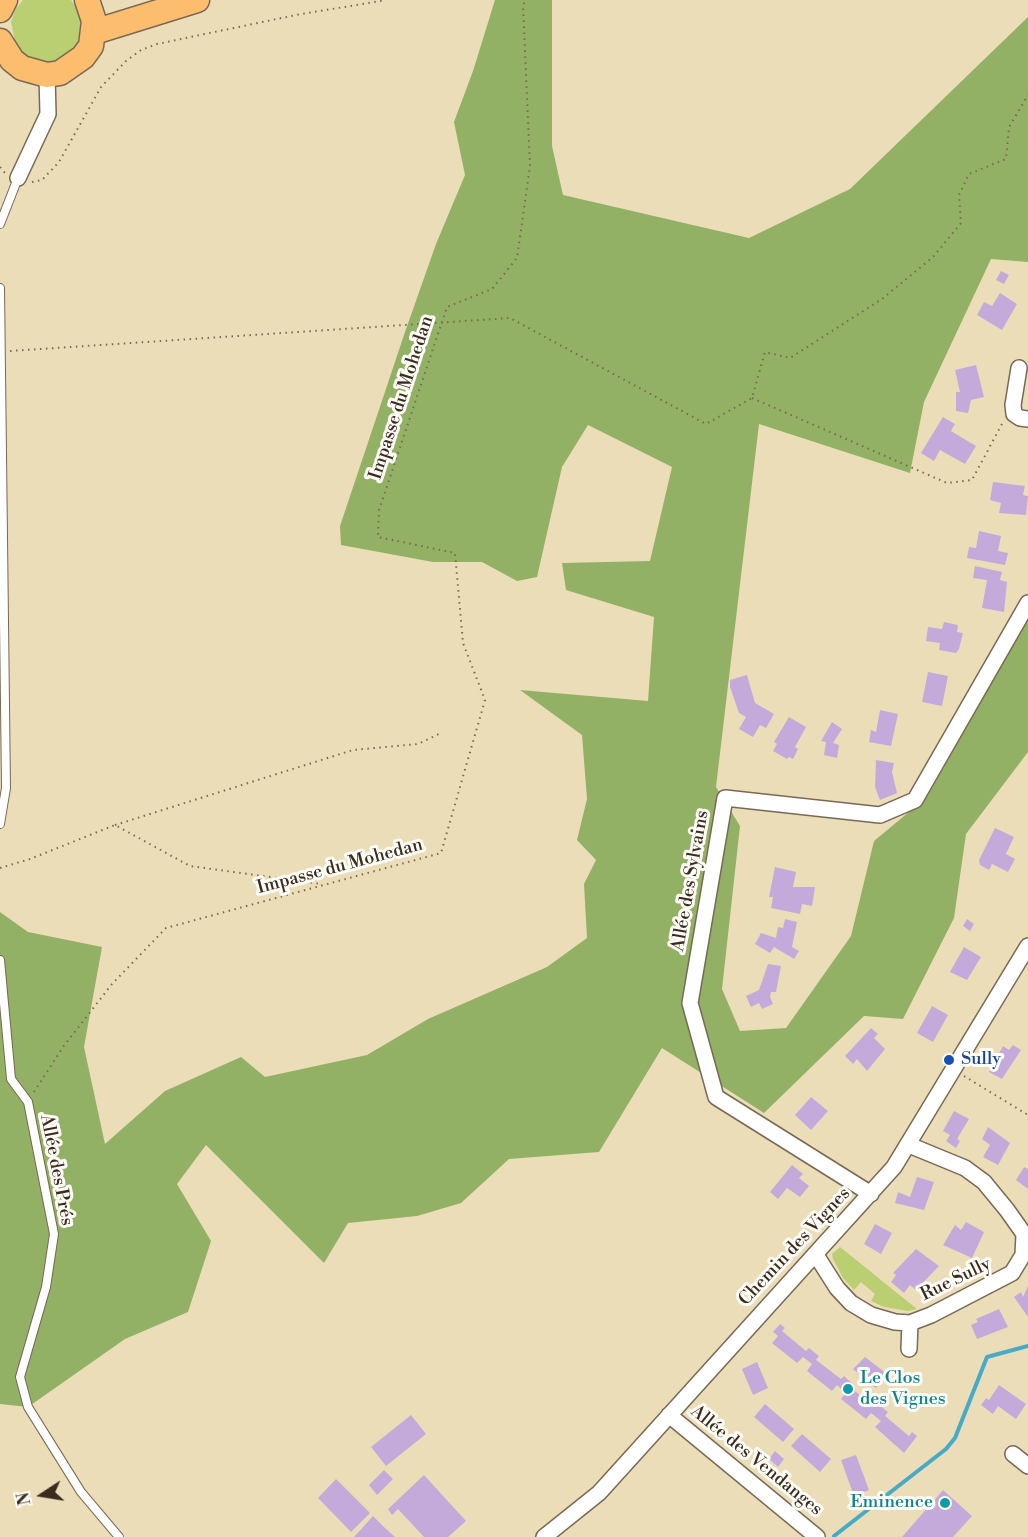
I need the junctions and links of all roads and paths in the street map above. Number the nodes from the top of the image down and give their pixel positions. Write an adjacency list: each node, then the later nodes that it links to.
1 (5, 0): 6 (main road)
2 (87, 0): 7 (main road)
3 (197, 0): 7 (main road)
4 (386, 0): 12 (path)
5 (526, 0): 15 (path, Impasse du Mohedan)
6 (0, 10)
7 (94, 32): 9 (main road)
8 (4, 54): 9 (main road)
9 (46, 75): 12 (street)
10 (1028, 96): 18 (path)
11 (0, 167): 12 (path)
12 (18, 178): 13 (lane)
13 (0, 224)
14 (0, 288): 16 (lane)
15 (442, 323): 16 (path); 18 (path); 26 (path, Impasse du Mohedan)
16 (1, 351): 23 (lane)
17 (1019, 368): 19 (street)
18 (753, 398): 19 (path)
19 (1013, 405): 20 (street)
20 (1028, 419)
21 (1028, 603): 33 (street, Allée des Sylvains)
22 (441, 733): 24 (path)
23 (0, 824)
24 (116, 825): 25 (path); 26 (path)
25 (0, 868)
26 (324, 884): 30 (path, Impasse du Mohedan)
27 (1028, 946): 29 (street, Chemin des Vignes)
28 (0, 960): 30 (lane, Allée des Prés)
29 (954, 1070): 31 (path); 32 (street, Chemin des Vignes)
30 (28, 1102): 41 (lane, Allée des Prés)
31 (1028, 1115)
32 (909, 1145): 33 (street, Chemin des Vignes); 34 (street, Rue Sully)
33 (871, 1194): 35 (street, Chemin des Vignes)
34 (1026, 1233): 36 (street, Rue Sully)
35 (816, 1255): 36 (street, Rue Sully); 38 (street, Chemin des Vignes)
36 (910, 1323): 37 (street, Rue Sully)
37 (909, 1349)
38 (669, 1415): 42 (street, Chemin des Vignes); 43 (street, Allée des Vendanges)
39 (1013, 1454): 40 (street)
40 (1028, 1466)
41 (119, 1537)
42 (544, 1537)
43 (817, 1537)

